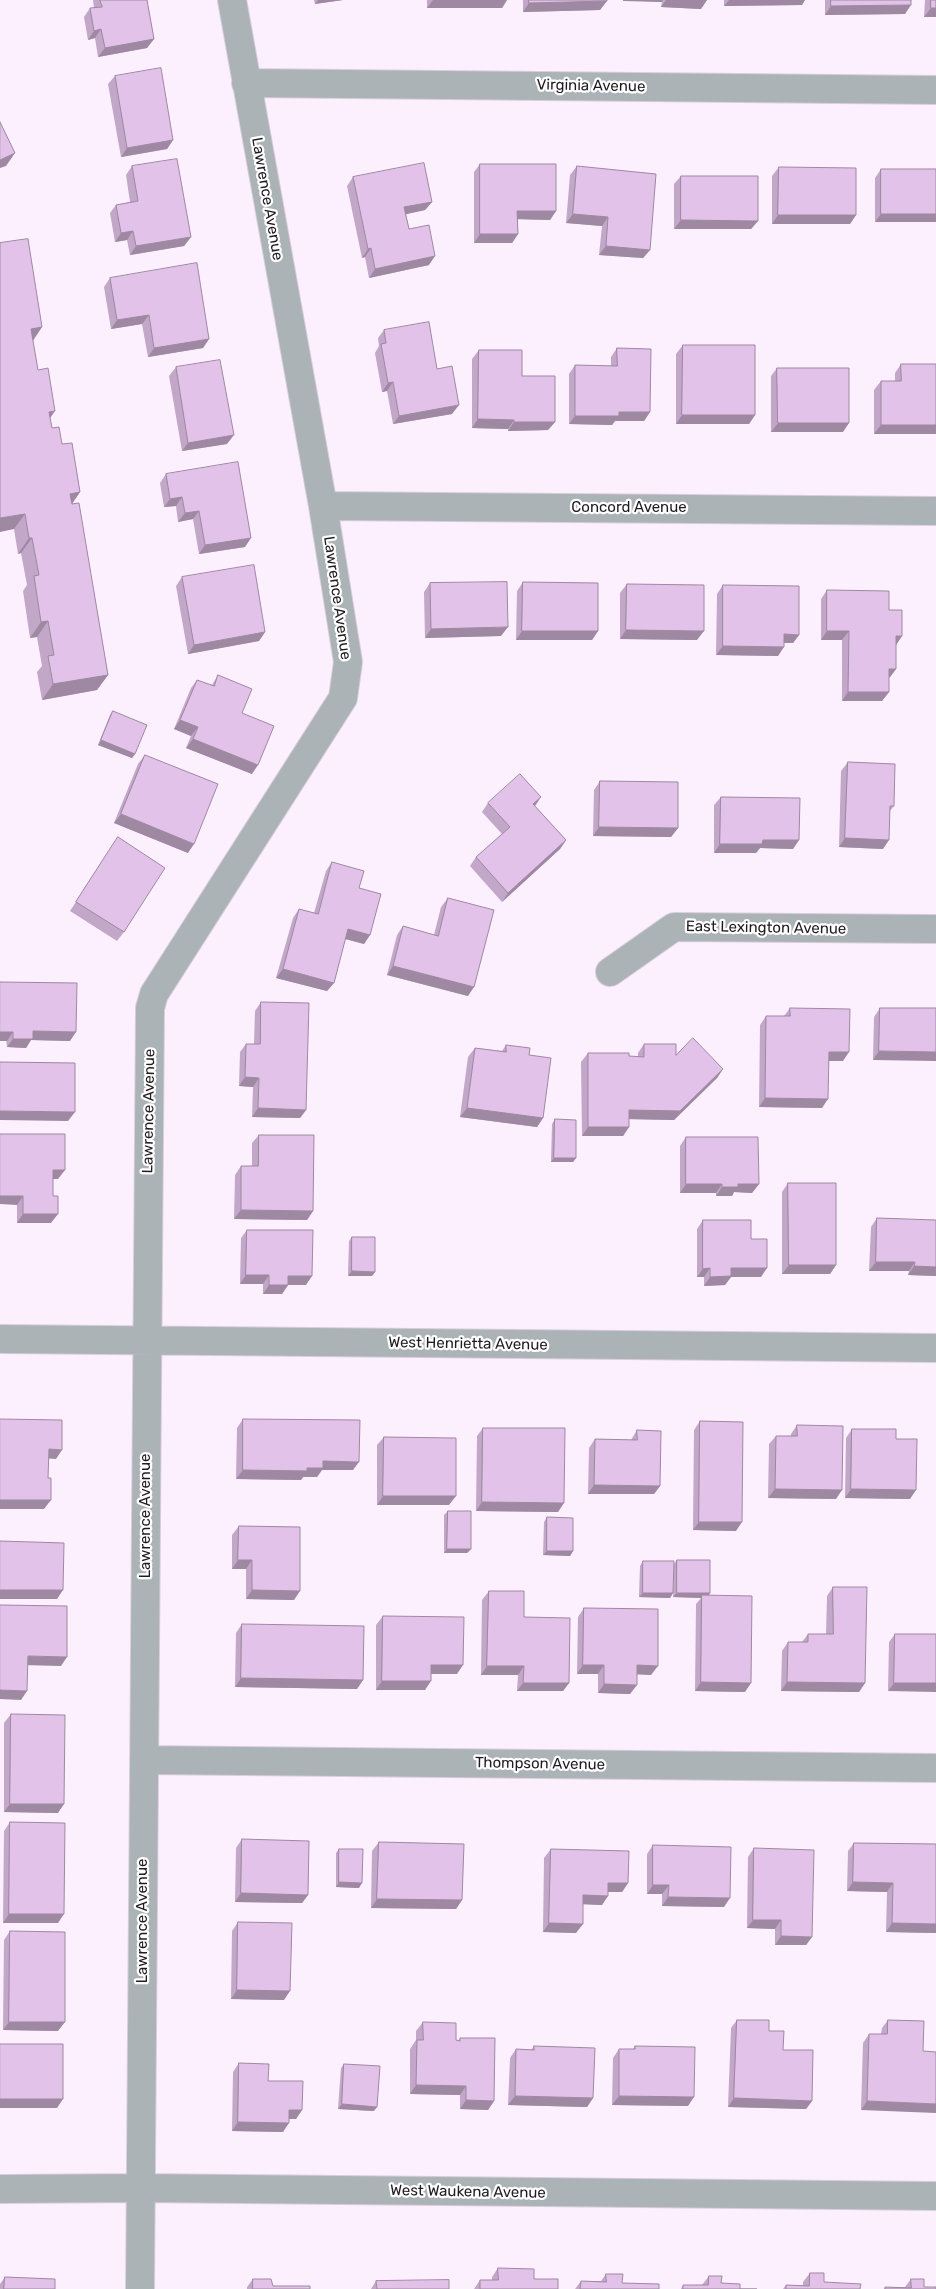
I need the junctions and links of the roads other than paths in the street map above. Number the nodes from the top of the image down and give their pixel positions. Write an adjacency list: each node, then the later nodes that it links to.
1 (232, 0): 2 (street, Lawrence Avenue)
2 (246, 83): 3 (street, Virginia Avenue); 4 (street, Lawrence Avenue)
3 (936, 90)
4 (323, 506): 5 (street, Concord Avenue); 9 (street, Lawrence Avenue)
5 (936, 511)
6 (936, 929): 7 (street, East Lexington Avenue)
7 (610, 972)
8 (0, 1339): 9 (street, West Henrietta Avenue)
9 (147, 1340): 10 (street, West Henrietta Avenue); 11 (street, Lawrence Avenue)
10 (936, 1348)
11 (144, 1760): 12 (street, Thompson Avenue); 13 (street, Lawrence Avenue)
12 (936, 1768)
13 (141, 2188): 14 (street, West Waukena Avenue); 15 (street, West Waukena Avenue); 16 (street, Lawrence Avenue)
14 (0, 2189)
15 (936, 2196)
16 (140, 2289)

